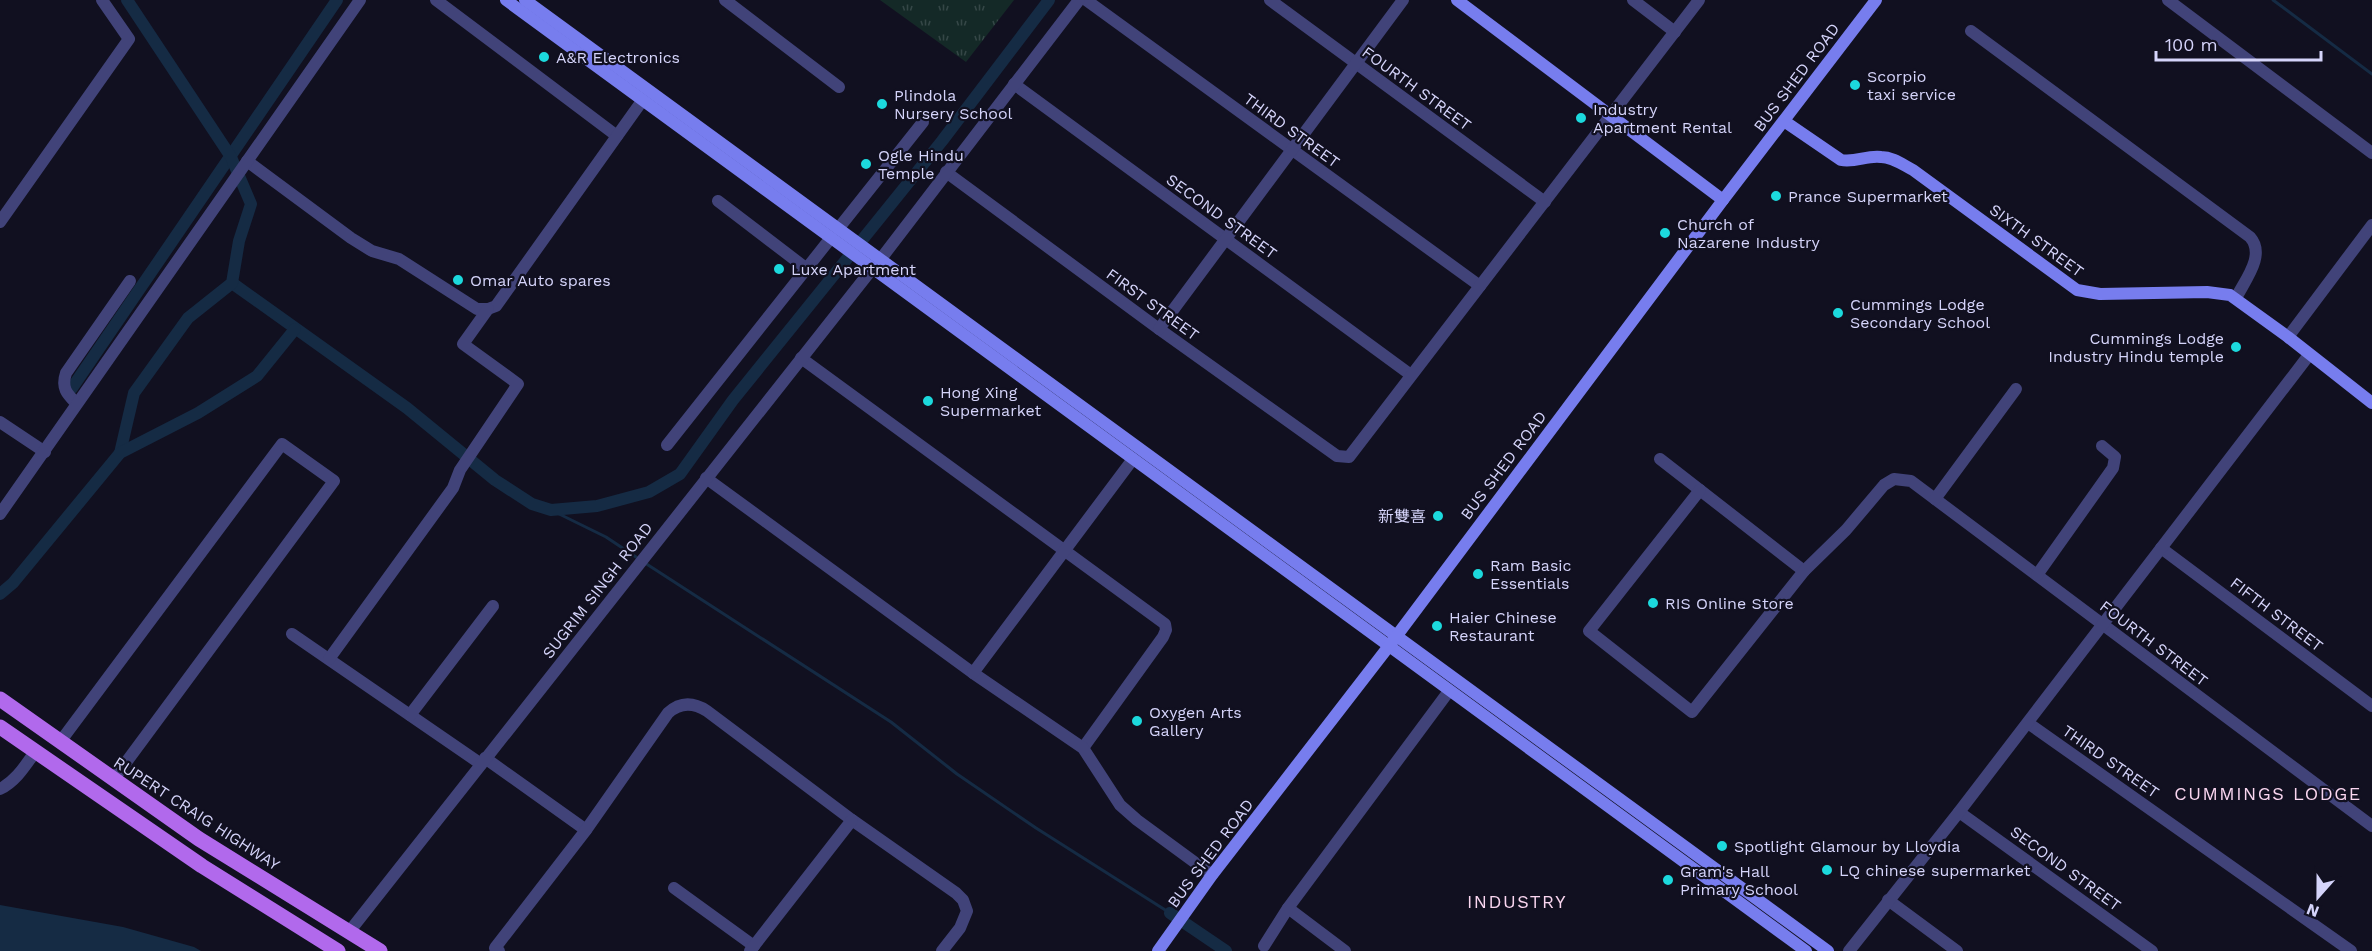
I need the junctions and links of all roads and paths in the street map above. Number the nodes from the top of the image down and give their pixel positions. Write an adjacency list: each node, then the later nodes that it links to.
1 (102, 0): 33 (street)
2 (360, 0): 28 (street)
3 (436, 0): 25 (street)
4 (506, 0): 21 (main road)
5 (525, 0): 35 (main road)
6 (725, 0): 20 (street)
7 (1078, 0): 19 (street, SUGRIM SINGH ROAD)
8 (1086, 0): 26 (street, THIRD STREET)
9 (1269, 0): 18 (street, FOURTH STREET)
10 (1403, 0): 18 (street)
11 (1457, 0): 22 (main road)
12 (1633, 0): 17 (street)
13 (1699, 0): 17 (street)
14 (1876, 0): 23 (main road, BUS SHED ROAD)
15 (2168, 0): 27 (street)
16 (1971, 31): 41 (street)
17 (1675, 32): 22 (street)
18 (1356, 63): 26 (street); 32 (street, FOURTH STREET)
19 (1014, 84): 29 (street, SUGRIM SINGH ROAD); 36 (street, SECOND STREET)
20 (839, 87)
21 (642, 101): 25 (street); 35 (main road)
22 (1611, 116): 30 (main road); 32 (street)
23 (1784, 120): 30 (main road, BUS SHED ROAD); 41 (main road, SIXTH STREET)
24 (923, 122): 35 (street)
25 (617, 136): 42 (street)
26 (1291, 150): 36 (street); 40 (street, THIRD STREET)
27 (2372, 153)
28 (247, 161): 42 (street); 49 (street)
29 (946, 172): 37 (street, SUGRIM SINGH ROAD); 43 (street, FIRST STREET)
30 (1723, 200): 68 (main road, BUS SHED ROAD)
31 (718, 201): 38 (street)
32 (1545, 202): 40 (street)
33 (0, 222)
34 (2372, 225): 44 (street)
35 (836, 235): 37 (main road); 38 (street)
36 (1226, 239): 43 (street); 47 (street, SECOND STREET)
37 (874, 264): 46 (street, SUGRIM SINGH ROAD); 55 (main road); 68 (main road)
38 (807, 269): 52 (street)
39 (130, 281): 49 (street)
40 (1480, 286): 47 (street)
41 (2236, 298): 44 (main road, SIXTH STREET)
42 (488, 309): 70 (street)
43 (1159, 329): 47 (street, FIRST STREET)
44 (2288, 337): 45 (main road, SIXTH STREET)
45 (2309, 355): 50 (main road, SIXTH STREET); 61 (street)
46 (801, 358): 57 (street, SUGRIM SINGH ROAD); 62 (street)
47 (1411, 375)
48 (2016, 389): 59 (street)
49 (76, 403): 54 (street)
50 (2372, 403)
51 (0, 422): 54 (street)
52 (666, 445)
53 (2102, 446): 64 (street)
54 (45, 452): 60 (street)
55 (1133, 459): 62 (street); 69 (main road)
56 (1660, 459): 58 (street)
57 (706, 478): 71 (street); 81 (street, SUGRIM SINGH ROAD)
58 (1700, 490): 63 (street); 63 (street)
59 (1935, 499): 63 (street, FOURTH STREET); 64 (street, FOURTH STREET)
60 (0, 514)
61 (2161, 548): 66 (street); 74 (street, FIFTH STREET)
62 (1066, 550): 71 (street); 79 (street)
63 (1804, 572)
64 (2037, 575): 66 (street, FOURTH STREET)
65 (493, 606): 75 (street)
66 (2103, 625): 76 (street); 86 (street, FOURTH STREET)
67 (292, 634): 70 (street)
68 (1397, 635): 69 (main road, BUS SHED ROAD); 102 (main road)
69 (1389, 646): 72 (main road); 88 (main road, BUS SHED ROAD)
70 (329, 659): 75 (street)
71 (973, 673): 79 (street)
72 (1449, 691): 91 (street); 101 (main road)
73 (0, 699): 78 (main road, RUPERT CRAIG HIGHWAY)
74 (2372, 706)
75 (410, 715): 81 (street)
76 (2028, 723): 84 (street); 106 (street, THIRD STREET)
77 (0, 727): 80 (main road)
78 (60, 742): 82 (main road, RUPERT CRAIG HIGHWAY); 82 (street)
79 (1083, 748): 88 (street)
80 (35, 752): 83 (street); 95 (main road)
81 (483, 761): 87 (street); 92 (street, SUGRIM SINGH ROAD)
82 (113, 780): 92 (main road, RUPERT CRAIG HIGHWAY)
83 (0, 789)
84 (1959, 812): 90 (street); 105 (street, SECOND STREET)
85 (852, 820): 87 (street); 94 (street); 98 (street)
86 (2372, 826)
87 (586, 830): 97 (street)
88 (1212, 875): 99 (main road, BUS SHED ROAD)
89 (674, 888): 94 (street)
90 (1888, 900): 103 (street); 104 (street)
91 (1288, 908): 93 (street); 100 (street)
92 (349, 932): 96 (main road, RUPERT CRAIG HIGHWAY)
93 (1264, 946)
94 (752, 948)
95 (338, 951)
96 (380, 951)
97 (499, 951)
98 (942, 951)
99 (1158, 951)
100 (1346, 951)
101 (1806, 951)
102 (1828, 951)
103 (1850, 951)
104 (1957, 951)
105 (2152, 951)
106 (2351, 951)

